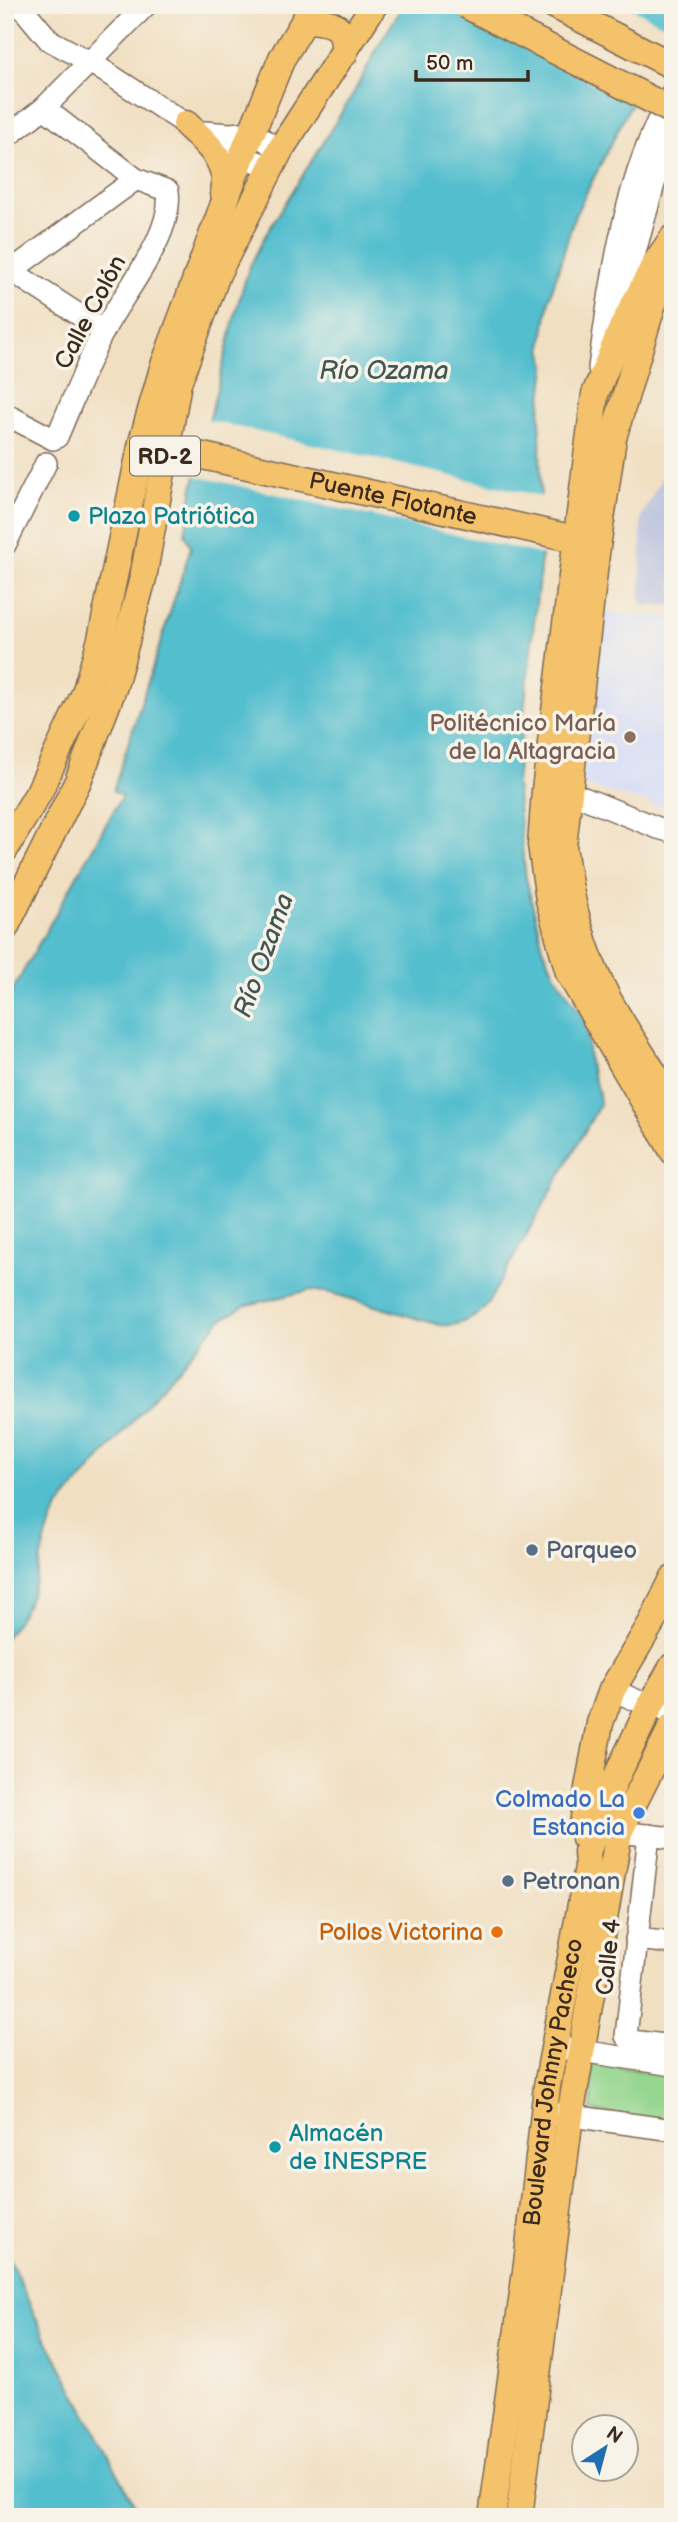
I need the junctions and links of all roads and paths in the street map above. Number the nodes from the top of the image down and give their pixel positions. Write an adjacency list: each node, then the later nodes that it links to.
1 (20, 5): 8 (street)
2 (145, 5): 8 (street)
3 (374, 5): 7 (main road, RD-2)
4 (466, 5): 12 (main road, bridge)
5 (554, 5): 9 (main road)
6 (310, 12): 7 (main road); 16 (main road, RD-2)
7 (344, 54): 17 (main road, RD-2)
8 (90, 62): 11 (street); 13 (street)
9 (673, 66)
10 (673, 91): 25 (street)
11 (44, 108): 15 (street); 18 (street, Calle Colón)
12 (673, 111)
13 (194, 128): 16 (street); 19 (main road)
14 (673, 132): 21 (street)
15 (5, 138)
16 (247, 144): 17 (street); 19 (main road, RD-2)
17 (275, 158): 28 (main road, RD-2)
18 (136, 179): 22 (street); 24 (street, Calle Colón)
19 (222, 209): 28 (main road, RD-2)
20 (673, 238): 21 (main road)
21 (653, 263): 23 (main road); 27 (main road)
22 (8, 269): 24 (street)
23 (622, 328): 25 (main road); 27 (street)
24 (104, 331): 26 (street, Calle Colón)
25 (596, 394): 30 (main road)
26 (5, 414)
27 (613, 438): 30 (main road)
28 (165, 447): 30 (main road, Puente Flotante); 34 (main road, RD-2); 35 (main road, RD-2)
29 (46, 463): 31 (street)
30 (588, 542): 32 (main road); 37 (main road)
31 (5, 545)
32 (569, 792): 33 (street); 36 (main road)
33 (673, 832)
34 (5, 849)
35 (5, 928)
36 (673, 1105)
37 (673, 1151)
38 (673, 1579): 40 (main road)
39 (673, 1603): 40 (main road)
40 (652, 1622): 42 (main road)
41 (673, 1666): 43 (main road, Boulevard Johnny Pacheco)
42 (612, 1690): 43 (street); 48 (main road)
43 (661, 1709): 48 (main road, Boulevard Johnny Pacheco)
44 (673, 1725): 45 (main road, Boulevard Johnny Pacheco)
45 (619, 1832): 46 (street); 52 (main road, Boulevard Johnny Pacheco)
46 (649, 1835): 47 (street); 49 (street, Calle 4)
47 (673, 1838)
48 (587, 1852): 52 (main road, Boulevard Johnny Pacheco)
49 (636, 1939): 50 (street); 51 (street, Calle 4)
50 (673, 1943)
51 (673, 2046)
52 (568, 2049): 53 (street); 54 (main road, Boulevard Johnny Pacheco)
53 (673, 2064)
54 (557, 2114): 55 (street); 56 (main road, Boulevard Johnny Pacheco); 57 (main road, Boulevard Johnny Pacheco)
55 (673, 2130)
56 (492, 2517)
57 (519, 2517)

